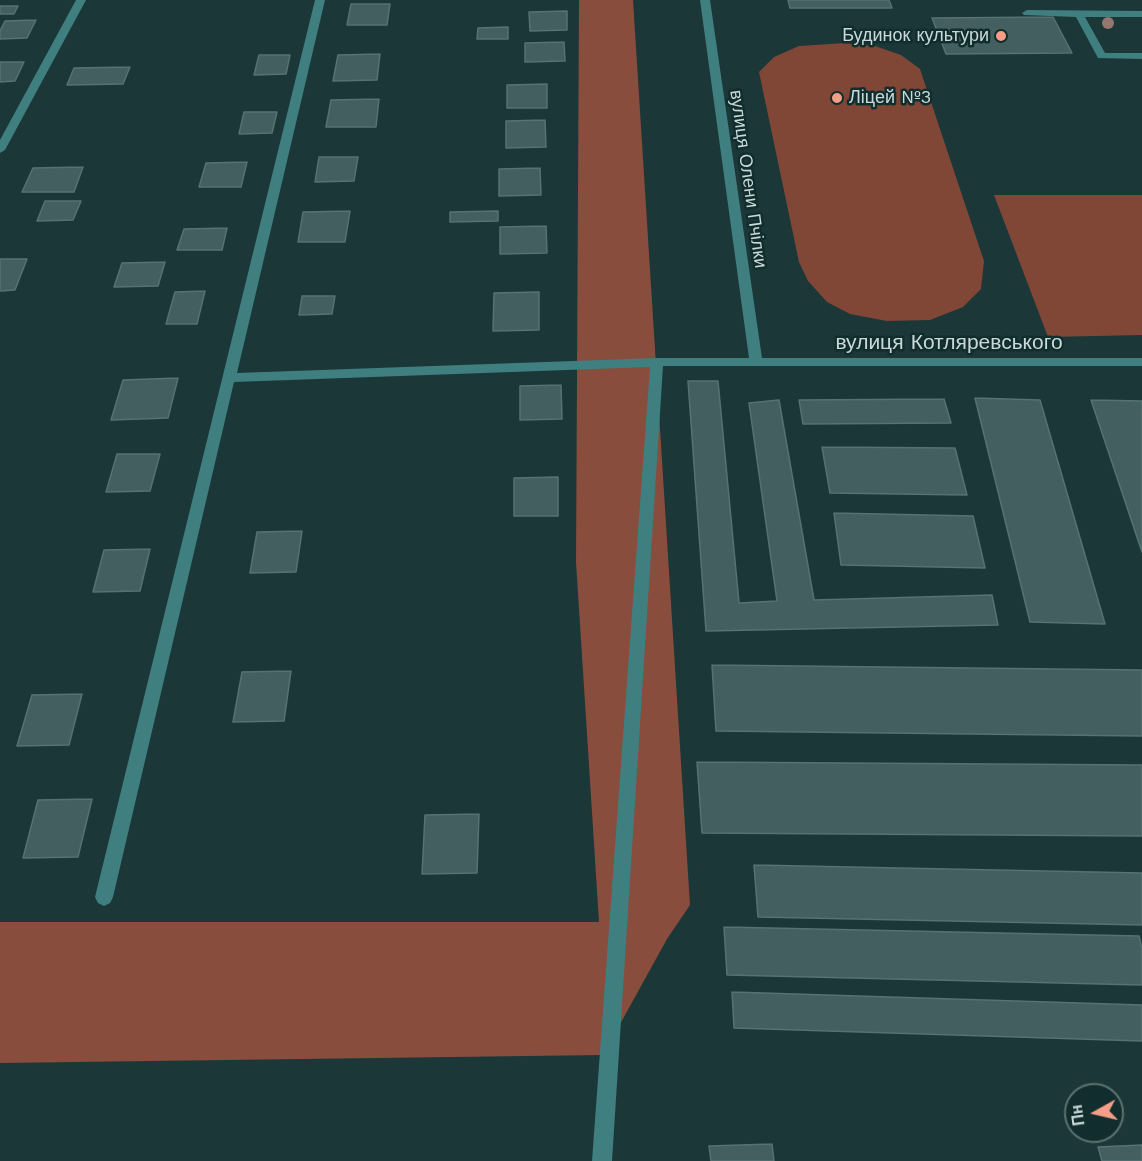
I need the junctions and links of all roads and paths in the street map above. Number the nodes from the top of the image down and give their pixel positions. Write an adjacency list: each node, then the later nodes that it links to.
1 (81, 0): 8 (street)
2 (320, 0): 12 (street)
3 (705, 0): 10 (street, вулиця Олени Пчілки)
4 (1027, 13): 5 (street)
5 (1079, 14): 6 (street); 7 (street)
6 (1142, 14)
7 (1142, 56)
8 (0, 150)
9 (657, 362): 10 (street, вулиця Котляревського); 12 (street, вулиця Котляревського); 14 (street)
10 (756, 362): 11 (street, вулиця Котляревського)
11 (1142, 362)
12 (229, 378): 13 (street)
13 (104, 897)
14 (602, 1161)

